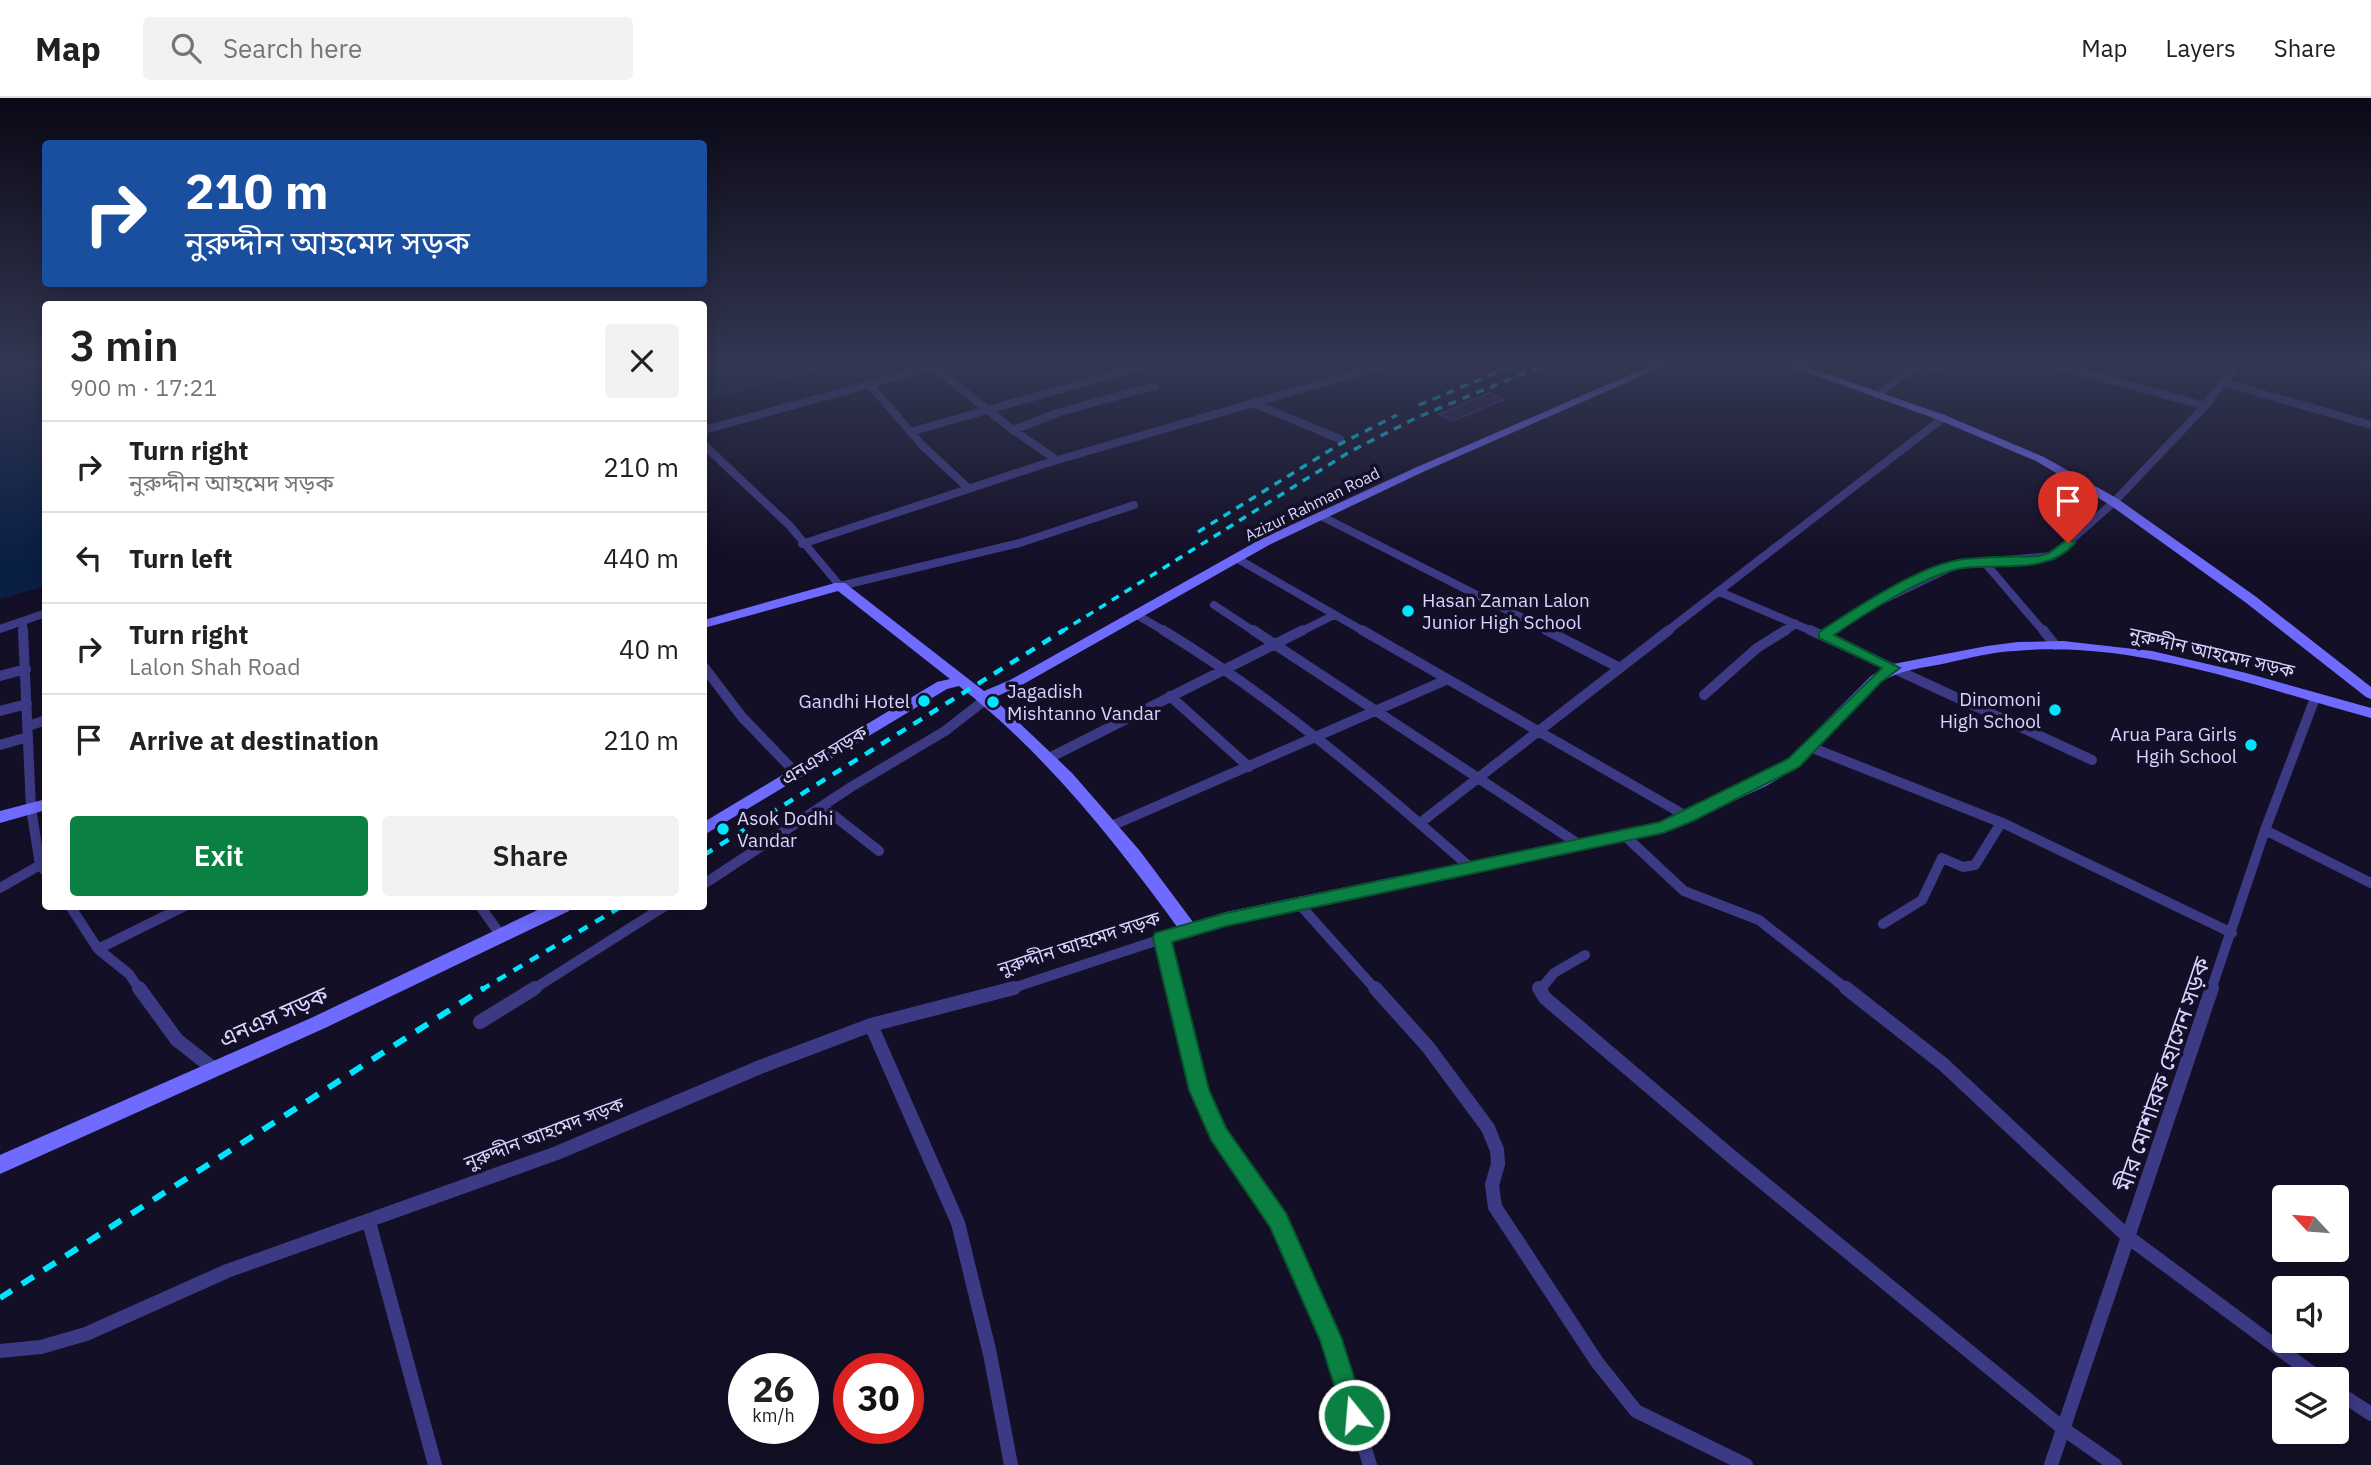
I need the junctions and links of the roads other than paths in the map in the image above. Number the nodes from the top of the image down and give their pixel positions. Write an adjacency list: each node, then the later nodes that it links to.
1 (906, 427): 12 (street)
2 (927, 427): 12 (street)
3 (1010, 427): 11 (street)
4 (1021, 427): 11 (street)
5 (1171, 427): 15 (street)
6 (1311, 427): 13 (street)
7 (1519, 427): 19 (main road, Azizur Rahman Road)
8 (1932, 427): 24 (street)
9 (1964, 427): 17 (main road)
10 (2185, 427): 17 (street)
11 (1013, 430): 15 (street)
12 (910, 432): 16 (street)
13 (1340, 439)
14 (707, 448): 20 (street)
15 (1057, 460): 16 (street)
16 (969, 489): 20 (street)
17 (2114, 502): 22 (street); 44 (main road)
18 (1134, 505): 23 (street)
19 (1321, 516): 21 (main road, Azizur Rahman Road); 37 (street)
20 (802, 544): 23 (street)
21 (1236, 558): 27 (main road, Azizur Rahman Road); 28 (street)
22 (1985, 563): 33 (street); 35 (street)
23 (840, 586): 30 (main road); 42 (main road)
24 (1720, 592): 31 (street); 37 (street)
25 (1214, 605): 34 (street)
26 (42, 615): 29 (street)
27 (1137, 615): 36 (street); 47 (main road, Azizur Rahman Road)
28 (1334, 615): 34 (street); 41 (street)
29 (23, 622): 32 (street); 39 (street)
30 (707, 623)
31 (1796, 624): 33 (street); 45 (street)
32 (0, 629)
33 (1824, 635): 38 (street)
34 (1273, 643): 36 (street); 51 (street)
35 (2055, 645): 38 (main road, নুরুদ্দীন আহমেদ সড়ক); 48 (main road, নুরুদ্দীন আহমেদ সড়ক)
36 (1225, 668): 46 (street); 56 (street)
37 (1620, 668): 55 (street)
38 (1892, 668): 58 (main road, নুরুদ্দীন আহমেদ সড়ক); 60 (street)
39 (26, 669): 40 (street); 49 (street)
40 (0, 676)
41 (1446, 680): 51 (street); 55 (street)
42 (961, 681): 47 (main road); 62 (main road, এনএস সড়ক)
43 (709, 683): 62 (street)
44 (2371, 694)
45 (1704, 695)
46 (1170, 696): 59 (street); 61 (street)
47 (984, 698): 59 (main road); 65 (street)
48 (2315, 698): 52 (main road, নুরুদ্দীন আহমেদ সড়ক); 72 (street, মীর মোশারফ হোসেন সড়ক)
49 (27, 704): 50 (street); 54 (street)
50 (0, 711)
51 (1376, 711): 56 (street); 63 (street)
52 (2371, 713)
53 (42, 722): 54 (street)
54 (28, 731): 57 (street); 64 (street)
55 (1535, 732): 63 (street); 67 (street)
56 (1314, 739): 61 (street); 68 (street)
57 (0, 745)
58 (1810, 747): 67 (main road, নুরুদ্দীন আহমেদ সড়ক); 69 (street)
59 (1047, 759): 71 (main road)
60 (2092, 760)
61 (1249, 767): 71 (street)
62 (795, 772): 70 (main road, এনএস সড়ক)
63 (1477, 778): 68 (street); 74 (street)
64 (38, 806): 66 (main road); 76 (street)
65 (823, 807): 75 (street); 79 (street)
66 (0, 817)
67 (1688, 817): 73 (main road, নুরুদ্দীন আহমেদ সড়ক)
68 (1420, 823): 78 (street)
69 (2001, 823): 88 (street); 90 (street)
70 (707, 827)
71 (1109, 827): 89 (main road)
72 (2265, 831): 80 (street); 90 (street, মীর মোশারফ হোসেন সড়ক)
73 (1624, 835): 74 (main road, নুরুদ্দীন আহমেদ সড়ক); 100 (street)
74 (1580, 845): 78 (main road, নুরুদ্দীন আহমেদ সড়ক)
75 (879, 851)
76 (42, 856)
77 (42, 868): 81 (street)
78 (1471, 869): 82 (main road, নুরুদ্দীন আহমেদ সড়ক)
79 (707, 882)
80 (2371, 883)
81 (0, 888)
82 (1300, 905): 89 (main road, নুরুদ্দীন আহমেদ সড়ক); 109 (street)
83 (72, 910): 93 (street)
84 (177, 910): 93 (street)
85 (483, 910): 91 (street)
86 (555, 910): 91 (main road, এনএস সড়ক)
87 (660, 910): 95 (street)
88 (1883, 924)
89 (1189, 930): 92 (street, নুরুদ্দীন আহমেদ সড়ক)
90 (2232, 933): 100 (street, মীর মোশারফ হোসেন সড়ক)
91 (502, 937): 97 (main road, এনএস সড়ক)
92 (1162, 938): 96 (street, নুরুদ্দীন আহমেদ সড়ক); 108 (street)
93 (98, 949): 97 (street)
94 (1585, 956): 105 (street)
95 (480, 1022)
96 (871, 1025): 99 (street, নুরুদ্দীন আহমেদ সড়ক); 107 (street)
97 (214, 1069): 98 (main road, এনএস সড়ক)
98 (0, 1165)
99 (369, 1222): 101 (street, নুরুদ্দীন আহমেদ সড়ক); 106 (street)
100 (2128, 1237): 102 (street); 105 (street, মীর মোশারফ হোসেন সড়ক)
101 (0, 1351)
102 (2304, 1367)
103 (2349, 1400): 104 (street)
104 (2371, 1414)
105 (2065, 1430): 110 (street, মীর মোশারফ হোসেন সড়ক); 111 (street)
106 (435, 1465)
107 (1011, 1465)
108 (1370, 1465)
109 (1746, 1465)
110 (2051, 1465)
111 (2115, 1465)

